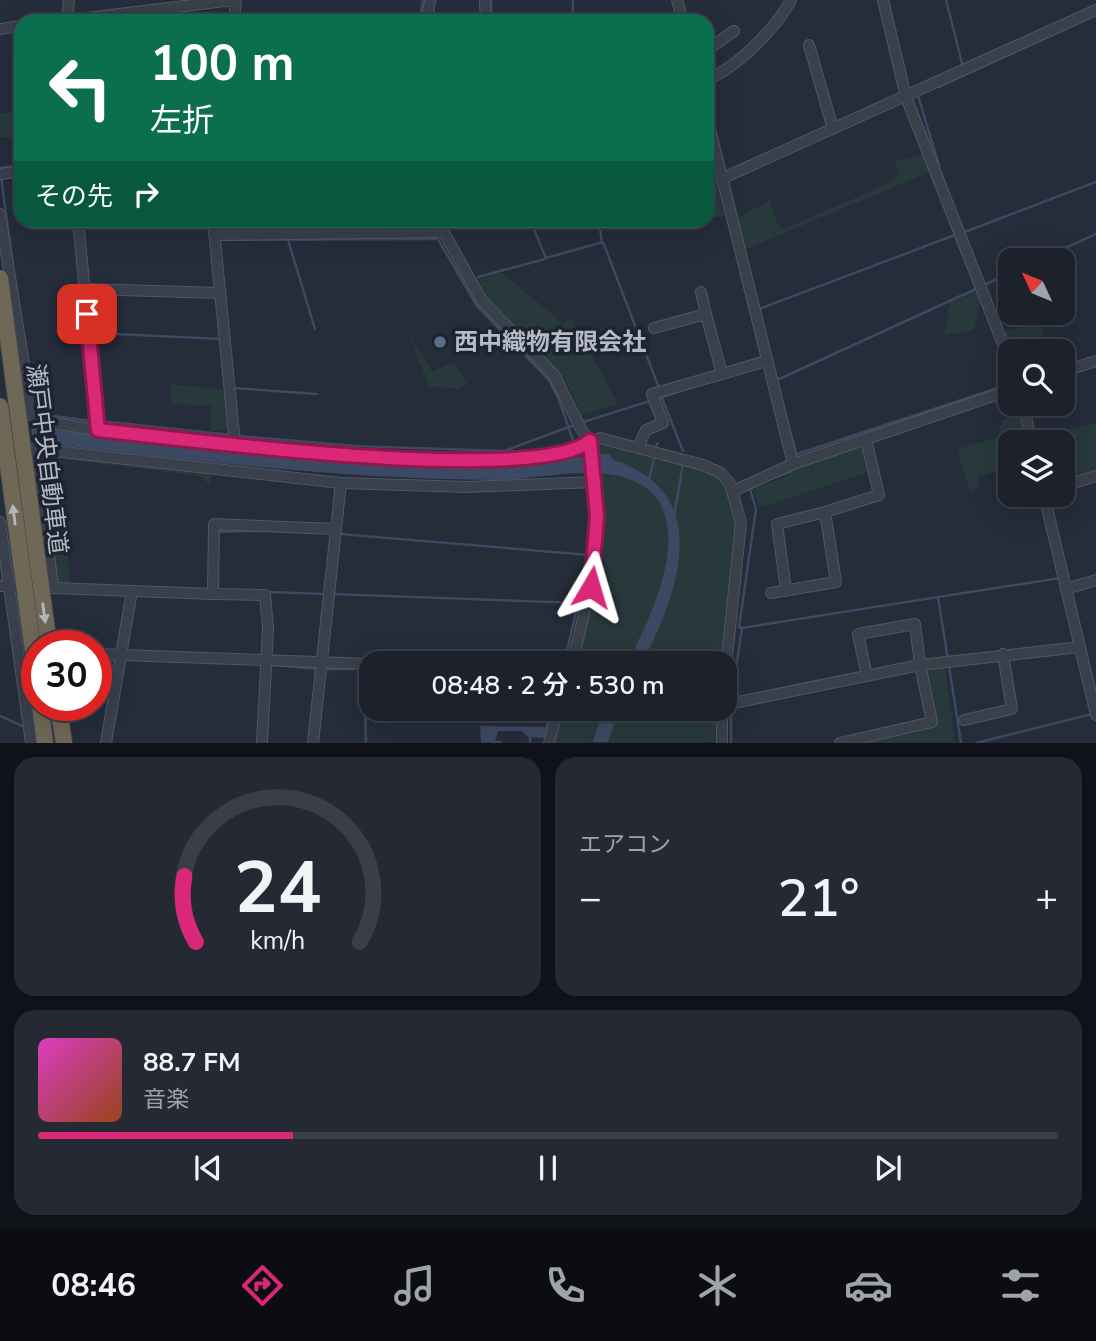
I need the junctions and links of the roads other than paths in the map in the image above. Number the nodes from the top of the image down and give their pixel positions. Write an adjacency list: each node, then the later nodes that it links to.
1 (235, 0): 5 (street)
2 (791, 0): 9 (street)
3 (883, 0): 10 (street)
4 (1095, 10): 10 (street)
5 (113, 14)
6 (734, 31): 7 (street)
7 (714, 45)
8 (809, 46): 11 (street)
9 (714, 75)
10 (909, 97): 11 (street); 26 (street)
11 (833, 130): 13 (street)
12 (714, 169): 13 (street)
13 (724, 178): 28 (street)
14 (0, 214): 34 (street)
15 (79, 228): 21 (street)
16 (216, 228): 19 (street)
17 (438, 228): 18 (street)
18 (438, 233): 19 (street); 39 (street)
19 (218, 235): 23 (street)
20 (0, 278): 61 (highway, 瀬戸中央自動車道, one-way to 61, bridge)
21 (88, 289): 23 (street); 35 (street)
22 (701, 292): 24 (street)
23 (220, 293): 36 (street)
24 (706, 314): 25 (street); 30 (street)
25 (654, 328)
26 (1001, 339)
27 (1096, 361): 29 (street)
28 (768, 364): 30 (street); 42 (street)
29 (1075, 368)
30 (722, 374): 40 (street)
31 (998, 394): 37 (street)
32 (0, 405): 60 (highway, 瀬戸中央自動車道, one-way to 32, bridge)
33 (0, 411): 34 (street)
34 (32, 415): 35 (street)
35 (98, 424): 36 (street)
36 (234, 438): 39 (street)
37 (866, 439): 42 (street); 49 (street)
38 (0, 445): 41 (street)
39 (590, 446): 40 (street); 44 (street)
40 (638, 447): 47 (street)
41 (36, 449): 45 (street); 54 (street)
42 (793, 464): 47 (street)
43 (1096, 476): 46 (street)
44 (594, 479): 45 (street); 65 (street)
45 (341, 483): 51 (street)
46 (1075, 483)
47 (733, 491): 66 (street)
48 (1047, 507): 55 (street)
49 (824, 512): 56 (street); 56 (street)
50 (0, 522): 53 (street)
51 (335, 532): 58 (street); 73 (street)
52 (1096, 580): 55 (street)
53 (4, 586): 54 (street); 63 (street)
54 (53, 587): 57 (street)
55 (1069, 589): 62 (street)
56 (786, 590): 59 (street)
57 (132, 591): 58 (street); 69 (street)
58 (213, 592): 70 (street)
59 (771, 593)
60 (30, 630)
61 (47, 630)
62 (1080, 647): 67 (street); 76 (street)
63 (18, 650): 64 (street); 82 (street)
64 (21, 650)
65 (575, 651)
66 (728, 651)
67 (1003, 654): 72 (street); 77 (street)
68 (112, 655): 69 (street)
69 (121, 655): 70 (street); 85 (street)
70 (270, 660): 73 (street); 86 (street)
71 (359, 665): 73 (street)
72 (920, 665): 74 (street); 74 (street); 90 (street)
73 (321, 667): 87 (street)
74 (867, 676): 75 (street)
75 (737, 703)
76 (1096, 713)
77 (964, 720)
78 (43, 721): 83 (highway)
79 (61, 721): 84 (highway)
80 (555, 721): 88 (street)
81 (725, 721): 89 (street)
82 (31, 743)
83 (46, 743)
84 (64, 743)
85 (107, 743)
86 (262, 743)
87 (313, 743)
88 (549, 743)
89 (722, 743)
90 (841, 743)

